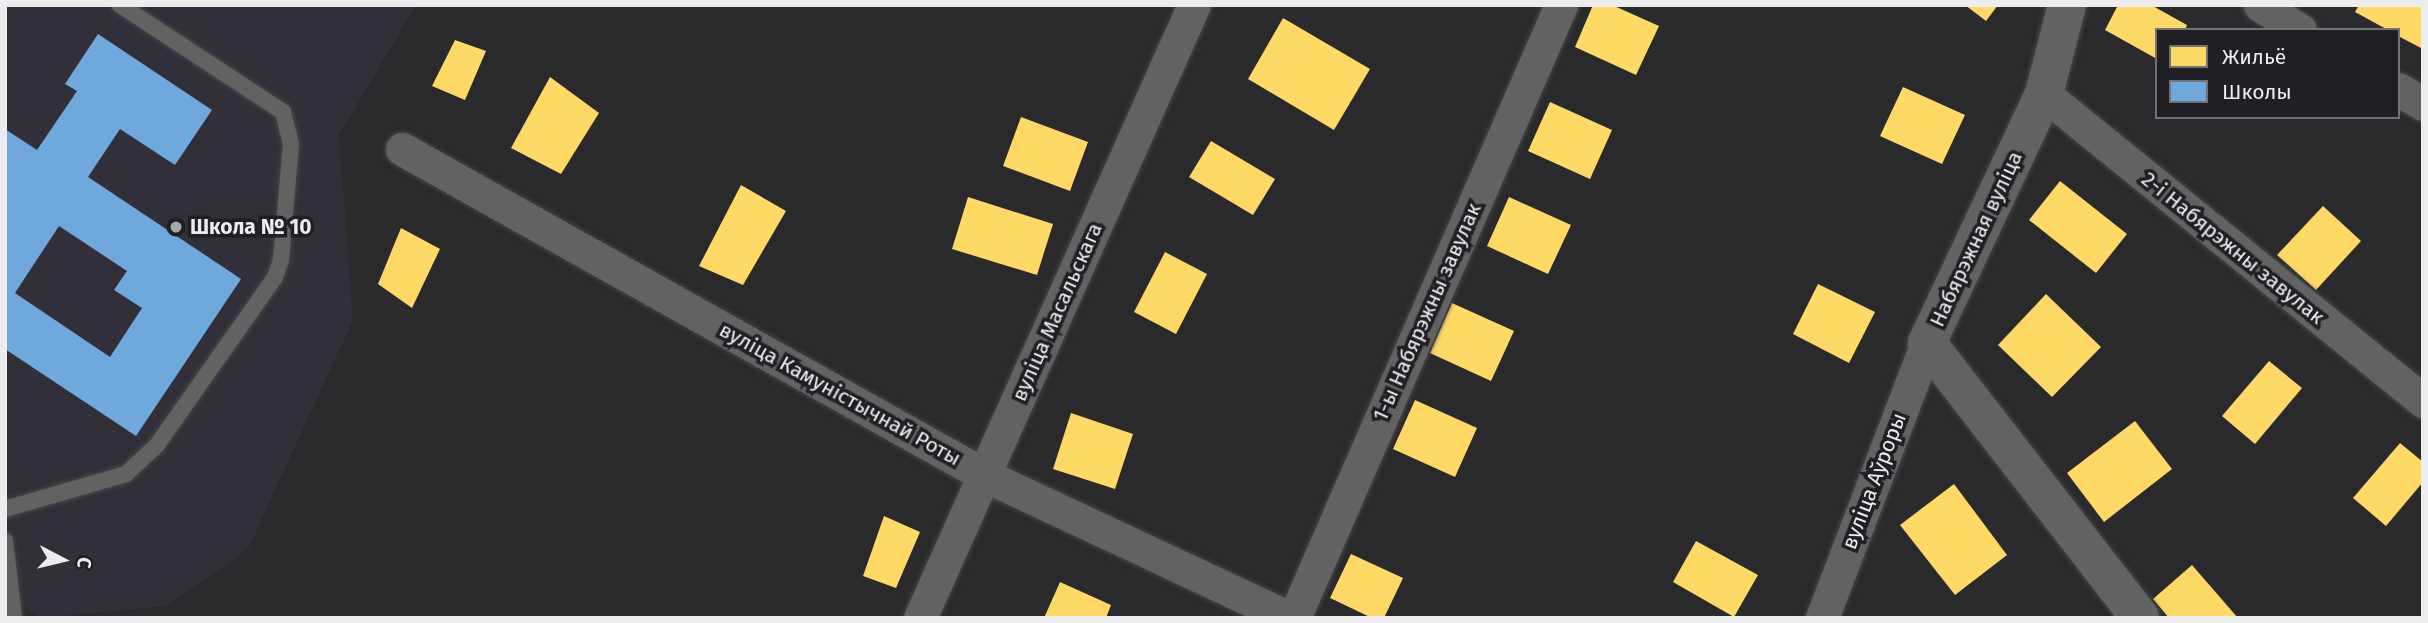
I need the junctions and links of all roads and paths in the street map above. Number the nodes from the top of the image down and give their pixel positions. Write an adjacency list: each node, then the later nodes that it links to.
1 (120, 5): 14 (lane)
2 (1194, 5): 13 (street, вуліца Масальскага)
3 (1561, 5): 18 (street, 1-ы Набярэжны завулак)
4 (2067, 5): 8 (street, Набярэжная вуліца)
5 (2260, 5): 6 (street)
6 (2297, 28)
7 (2400, 90): 9 (street)
8 (2044, 94): 11 (street, Набярэжная вуліца); 12 (street, 2-і Набярэжны завулак)
9 (2423, 104)
10 (402, 149): 13 (street, вуліца Камуністычнай Роты)
11 (1927, 343): 19 (street, вуліца Аўроры); 20 (street, Набярэжная вуліца)
12 (2423, 401)
13 (984, 475): 17 (street, вуліца Масальскага); 18 (street, вуліца Камуністычнай Роты)
14 (5, 509)
15 (5, 541): 16 (lane)
16 (13, 618)
17 (920, 618)
18 (1292, 618)
19 (1822, 618)
20 (2140, 618)

